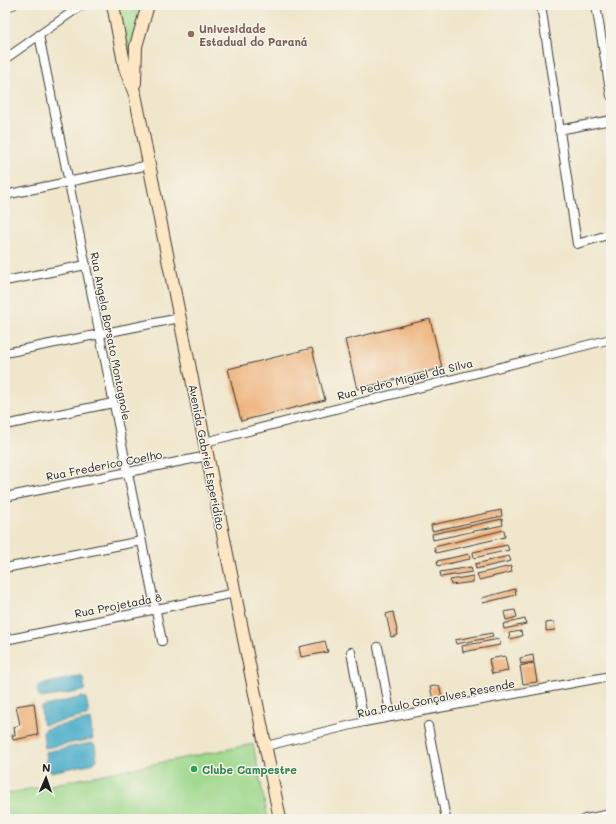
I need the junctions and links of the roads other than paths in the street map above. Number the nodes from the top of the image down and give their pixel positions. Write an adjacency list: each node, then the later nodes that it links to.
1 (13, 5): 7 (street)
2 (82, 5): 8 (street)
3 (113, 5): 11 (main road, Avenida Gabriel Esperidião)
4 (148, 5): 11 (main road, Avenida Gabriel Esperidião)
5 (541, 5): 14 (street)
6 (596, 5): 9 (street)
7 (5, 7)
8 (39, 35): 10 (street); 16 (street, Rua Angela Borsato Montagnole)
9 (607, 47): 12 (street)
10 (5, 59)
11 (135, 94): 15 (main road, Avenida Gabriel Esperidião)
12 (611, 96)
13 (611, 120): 14 (street)
14 (559, 130): 18 (street)
15 (149, 165): 16 (street); 21 (main road, Avenida Gabriel Esperidião)
16 (69, 182): 17 (street); 19 (street, Rua Angela Borsato Montagnole)
17 (5, 195)
18 (611, 234)
19 (86, 265): 20 (street); 22 (street, Rua Angela Borsato Montagnole)
20 (5, 281)
21 (180, 318): 22 (street); 27 (main road, Avenida Gabriel Esperidião)
22 (100, 334): 24 (street); 25 (street, Rua Angela Borsato Montagnole)
23 (611, 339): 27 (street, Rua Pedro Miguel da Silva)
24 (5, 353)
25 (114, 403): 26 (street); 29 (street, Rua Angela Borsato Montagnole)
26 (5, 425)
27 (205, 442): 28 (main road, Avenida Gabriel Esperidião)
28 (207, 456): 29 (street, Rua Frederico Coelho); 33 (main road, Avenida Gabriel Esperidião)
29 (128, 472): 30 (street, Rua Frederico Coelho); 31 (street, Rua Angela Borsato Montagnole)
30 (5, 496)
31 (142, 541): 32 (street); 34 (street, Rua Angela Borsato Montagnole)
32 (5, 568)
33 (235, 593): 34 (street, Rua Projetada 8); 43 (main road, Avenida Gabriel Esperidião)
34 (156, 609): 35 (street, Rua Projetada 8); 36 (street, Rua Angela Borsato Montagnole)
35 (5, 640)
36 (162, 640)
37 (378, 647): 40 (street)
38 (351, 652): 41 (street)
39 (611, 676): 40 (street, Rua Paulo Gonçalves Resende)
40 (391, 717): 41 (street, Rua Paulo Gonçalves Resende)
41 (364, 722): 43 (street, Rua Paulo Gonçalves Resende)
42 (428, 726): 46 (street)
43 (266, 746): 45 (main road, Avenida Gabriel Esperidião)
44 (611, 814): 47 (street)
45 (280, 819)
46 (446, 819)
47 (585, 819)

